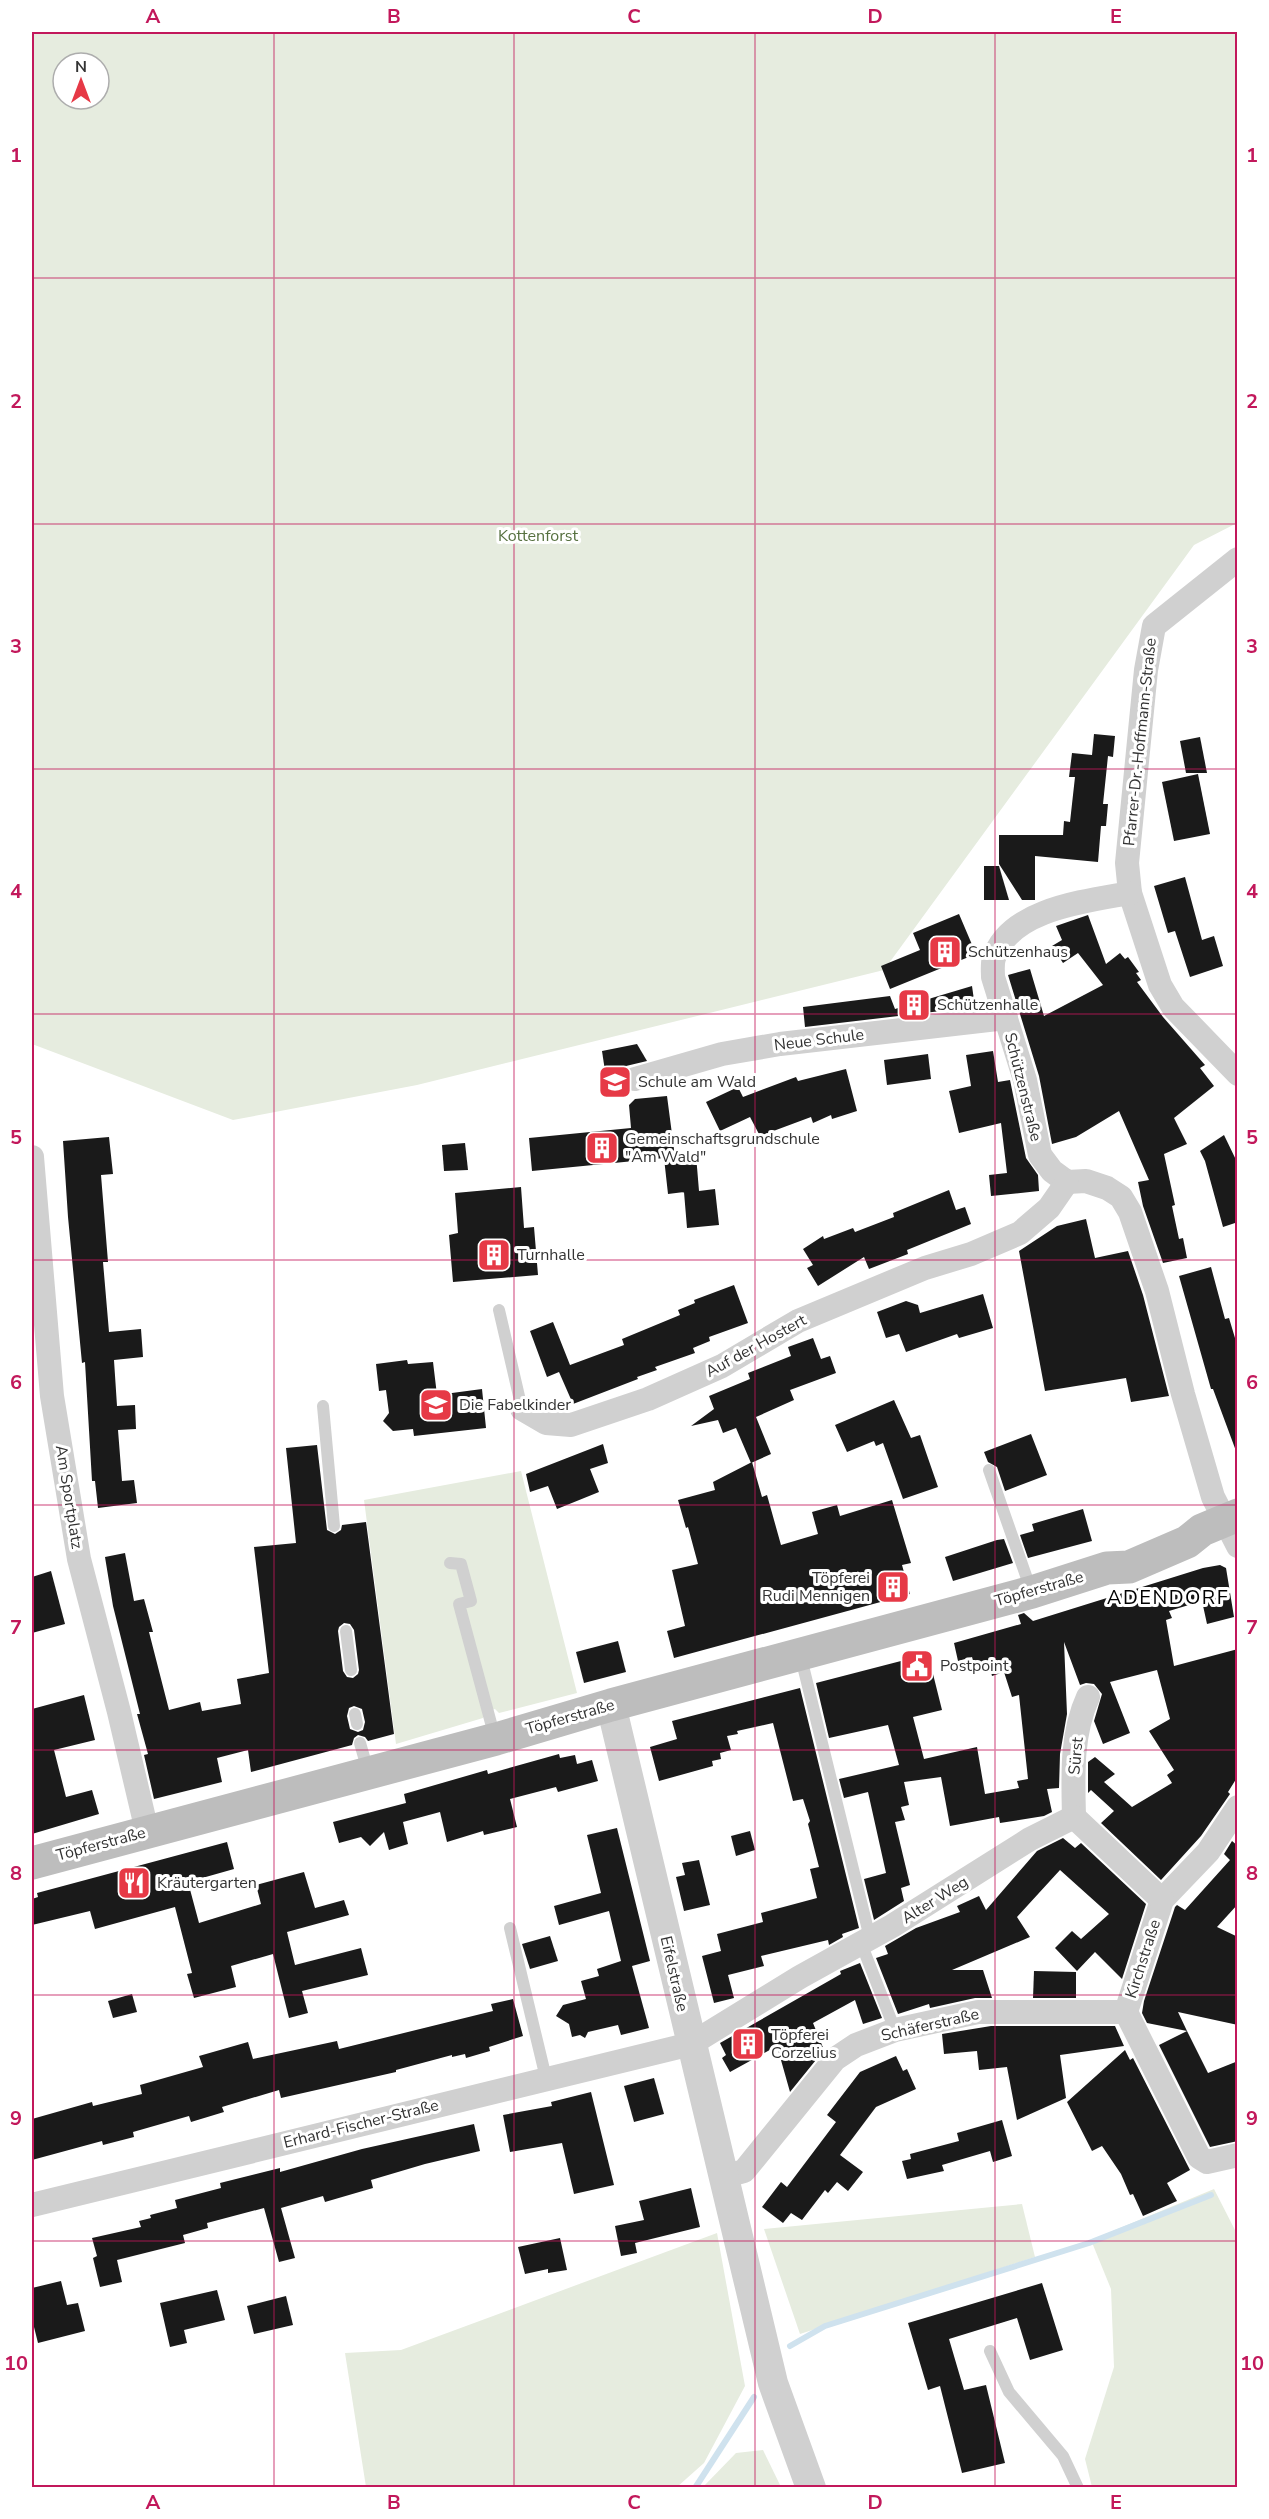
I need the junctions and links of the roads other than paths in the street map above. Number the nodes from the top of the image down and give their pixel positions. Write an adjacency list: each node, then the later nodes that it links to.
1 (1238, 559): 2 (street, Pfarrer-Dr.-Hoffmann-Straße)
2 (1130, 893): 3 (street, Schützenstraße); 4 (street)
3 (1005, 1018): 5 (street, Neue Schule); 7 (street, Schützenstraße)
4 (1238, 1074)
5 (635, 1079)
6 (32, 1157): 24 (street, Am Sportplatz)
7 (1066, 1182): 10 (street, Auf der Hostert); 13 (street)
8 (499, 1310): 10 (lane, Auf der Hostert)
9 (323, 1406): 12 (lane)
10 (522, 1409)
11 (989, 1470): 15 (lane)
12 (334, 1526)
13 (1225, 1527): 15 (main road, Töpferstraße)
14 (450, 1563): 21 (lane)
15 (1032, 1592): 17 (main road, Töpferstraße)
16 (346, 1630): 18 (lane)
17 (802, 1653): 20 (main road, Töpferstraße); 28 (lane)
18 (351, 1670)
19 (1088, 1696): 23 (street, Sürst)
20 (611, 1705): 21 (main road, Töpferstraße); 31 (street, Eifelstraße)
21 (495, 1739): 24 (main road, Töpferstraße)
22 (1238, 1807): 26 (street, Kirchstraße)
23 (1074, 1817): 26 (street); 28 (street, Alter Weg)
24 (147, 1831): 25 (main road, Töpferstraße)
25 (32, 1863)
26 (1162, 1900): 29 (street, Kirchstraße)
27 (510, 1928): 32 (lane)
28 (866, 1941): 30 (lane); 31 (street, Alter Weg)
29 (1126, 2012): 30 (street, Schäferstraße); 33 (street, Kirchstraße)
30 (895, 2030): 34 (street, Schäferstraße)
31 (690, 2044): 32 (street, Erhard-Fischer-Straße); 34 (street, Eifelstraße)
32 (546, 2078): 35 (street, Erhard-Fischer-Straße)
33 (1238, 2155)
34 (723, 2177): 37 (street, Eifelstraße)
35 (32, 2205)
36 (990, 2351): 38 (lane)
37 (811, 2487)
38 (1078, 2487)

